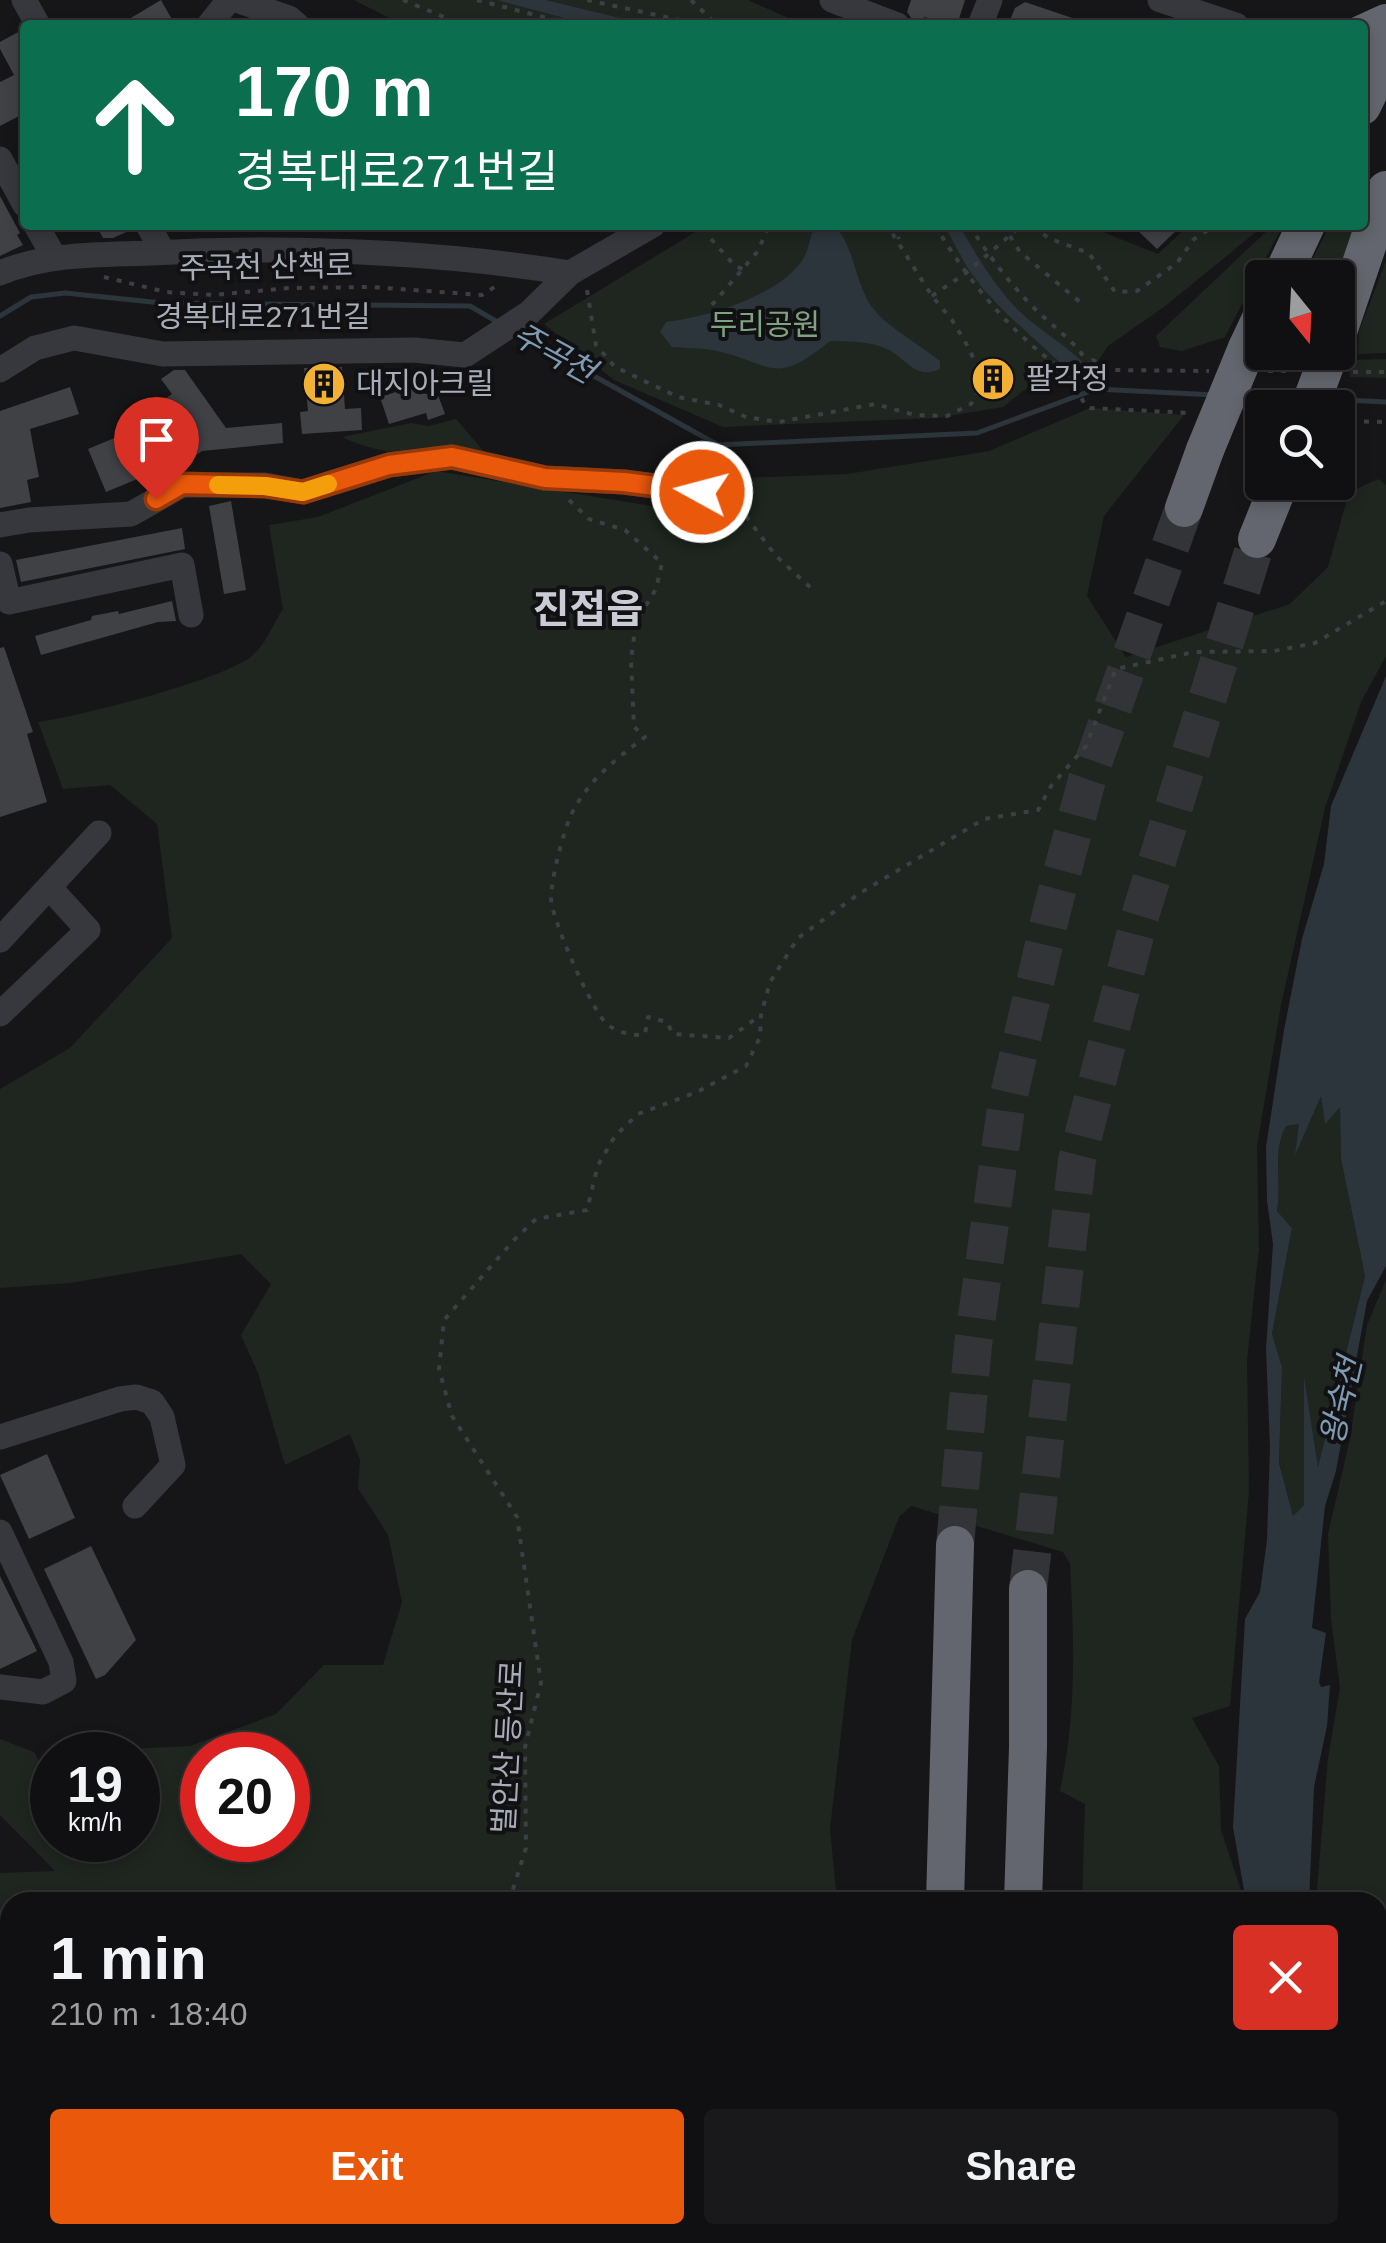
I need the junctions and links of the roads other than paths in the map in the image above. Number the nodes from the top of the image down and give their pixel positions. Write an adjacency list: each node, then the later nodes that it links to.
1 (233, 0): 4 (street); 5 (street)
2 (832, 0): 6 (street)
3 (1160, 0): 7 (street)
4 (215, 20)
5 (291, 20)
6 (883, 20)
7 (1221, 20)
8 (1378, 67): 9 (highway)
9 (1368, 91)
10 (0, 159): 11 (street)
11 (20, 195)
12 (1383, 203): 22 (highway)
13 (39, 230): 18 (street)
14 (151, 230): 17 (street)
15 (644, 230): 20 (street)
16 (1304, 230): 19 (highway)
17 (163, 252): 18 (street); 20 (street)
18 (54, 257): 21 (street)
19 (1289, 260)
20 (576, 269): 24 (street, 경복대로271번길)
21 (0, 273)
22 (1355, 283)
23 (1245, 352): 27 (highway, bridge)
24 (0, 370)
25 (726, 490): 28 (street)
26 (1273, 500): 29 (highway)
27 (1184, 508)
28 (0, 525)
29 (1257, 538)
30 (0, 564): 31 (street)
31 (191, 615)
32 (99, 832): 33 (street)
33 (49, 887): 34 (street); 35 (street)
34 (0, 940)
35 (0, 1014)
36 (0, 1437): 37 (street)
37 (135, 1506)
38 (0, 1532): 41 (street)
39 (955, 1545): 42 (highway)
40 (1028, 1589): 43 (highway)
41 (0, 1687)
42 (946, 1892)
43 (1022, 1892)

